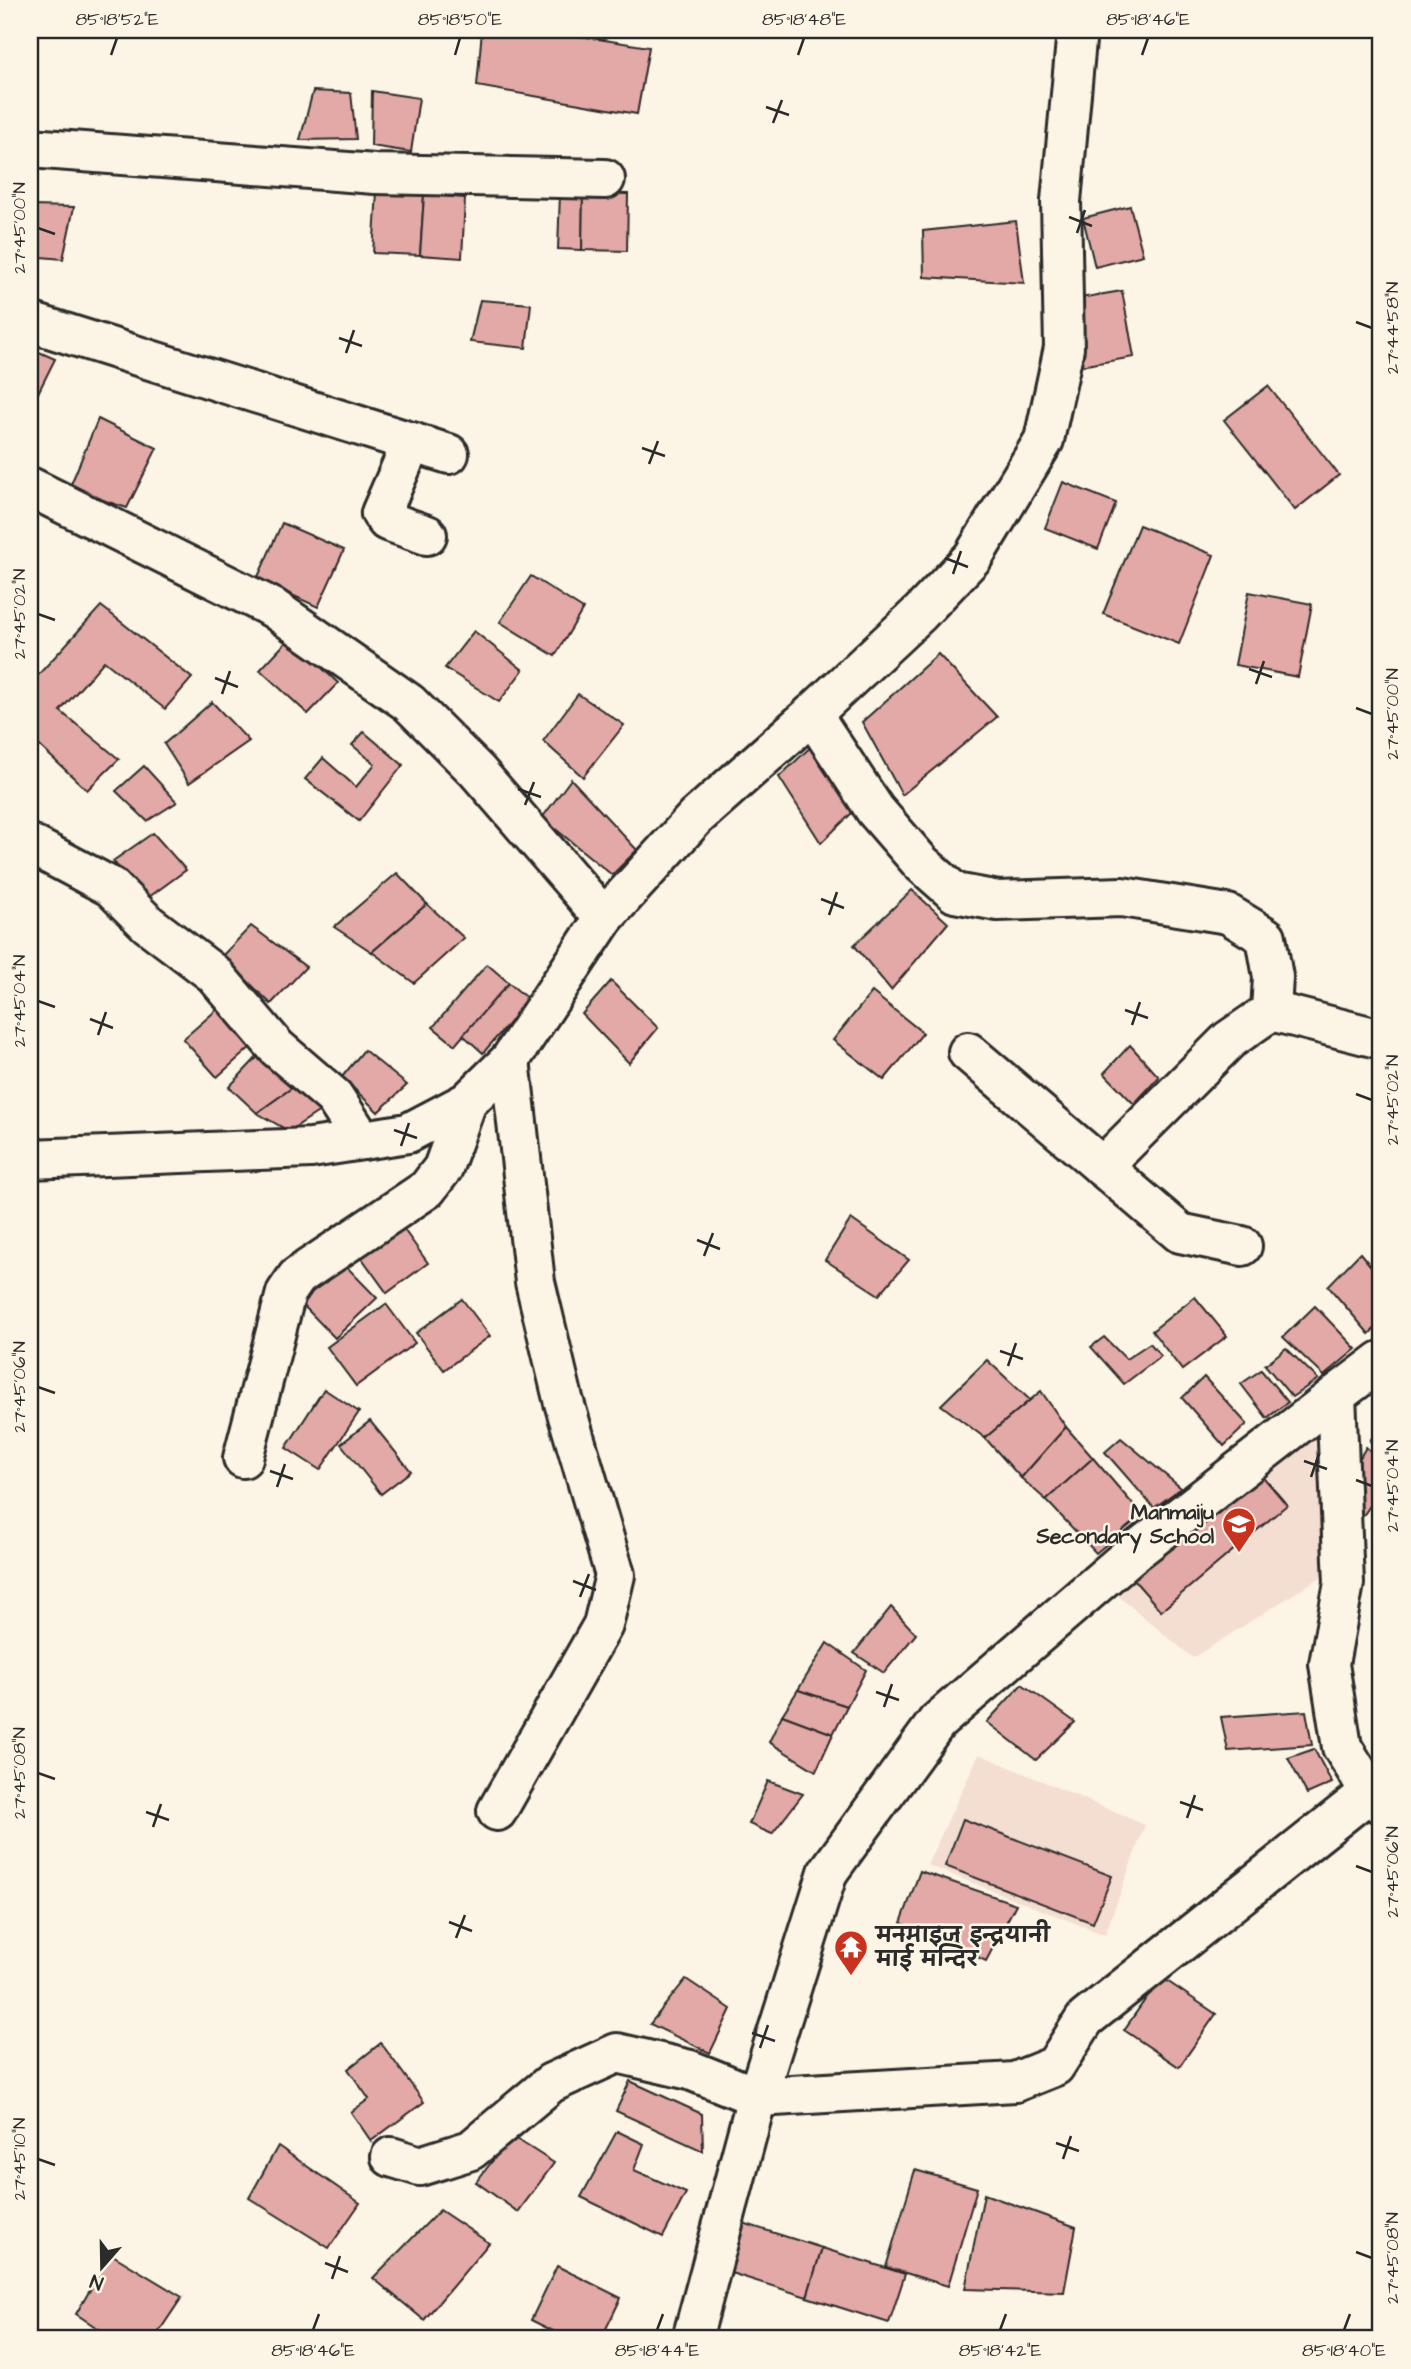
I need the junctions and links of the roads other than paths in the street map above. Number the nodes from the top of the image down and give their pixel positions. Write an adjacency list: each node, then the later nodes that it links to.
1 (1077, 30): 9 (street)
2 (30, 148): 3 (street)
3 (605, 179)
4 (30, 322): 5 (street)
5 (412, 442): 6 (street); 8 (street)
6 (449, 454)
7 (30, 487): 11 (street)
8 (427, 535)
9 (812, 714): 11 (street); 12 (street)
10 (30, 844): 17 (street)
11 (604, 918): 15 (street)
12 (1271, 1011): 13 (street); 19 (street)
13 (1381, 1039)
14 (968, 1052): 19 (street)
15 (510, 1060): 16 (street); 25 (street)
16 (467, 1102): 17 (street); 23 (street)
17 (362, 1140): 18 (street)
18 (30, 1159)
19 (1102, 1167): 20 (street)
20 (1242, 1246)
21 (1381, 1361): 22 (street)
22 (1336, 1395): 24 (street); 26 (street)
23 (243, 1458)
24 (1377, 1794): 26 (street)
25 (497, 1811)
26 (757, 2097): 27 (street); 28 (street)
27 (391, 2157)
28 (692, 2339)

